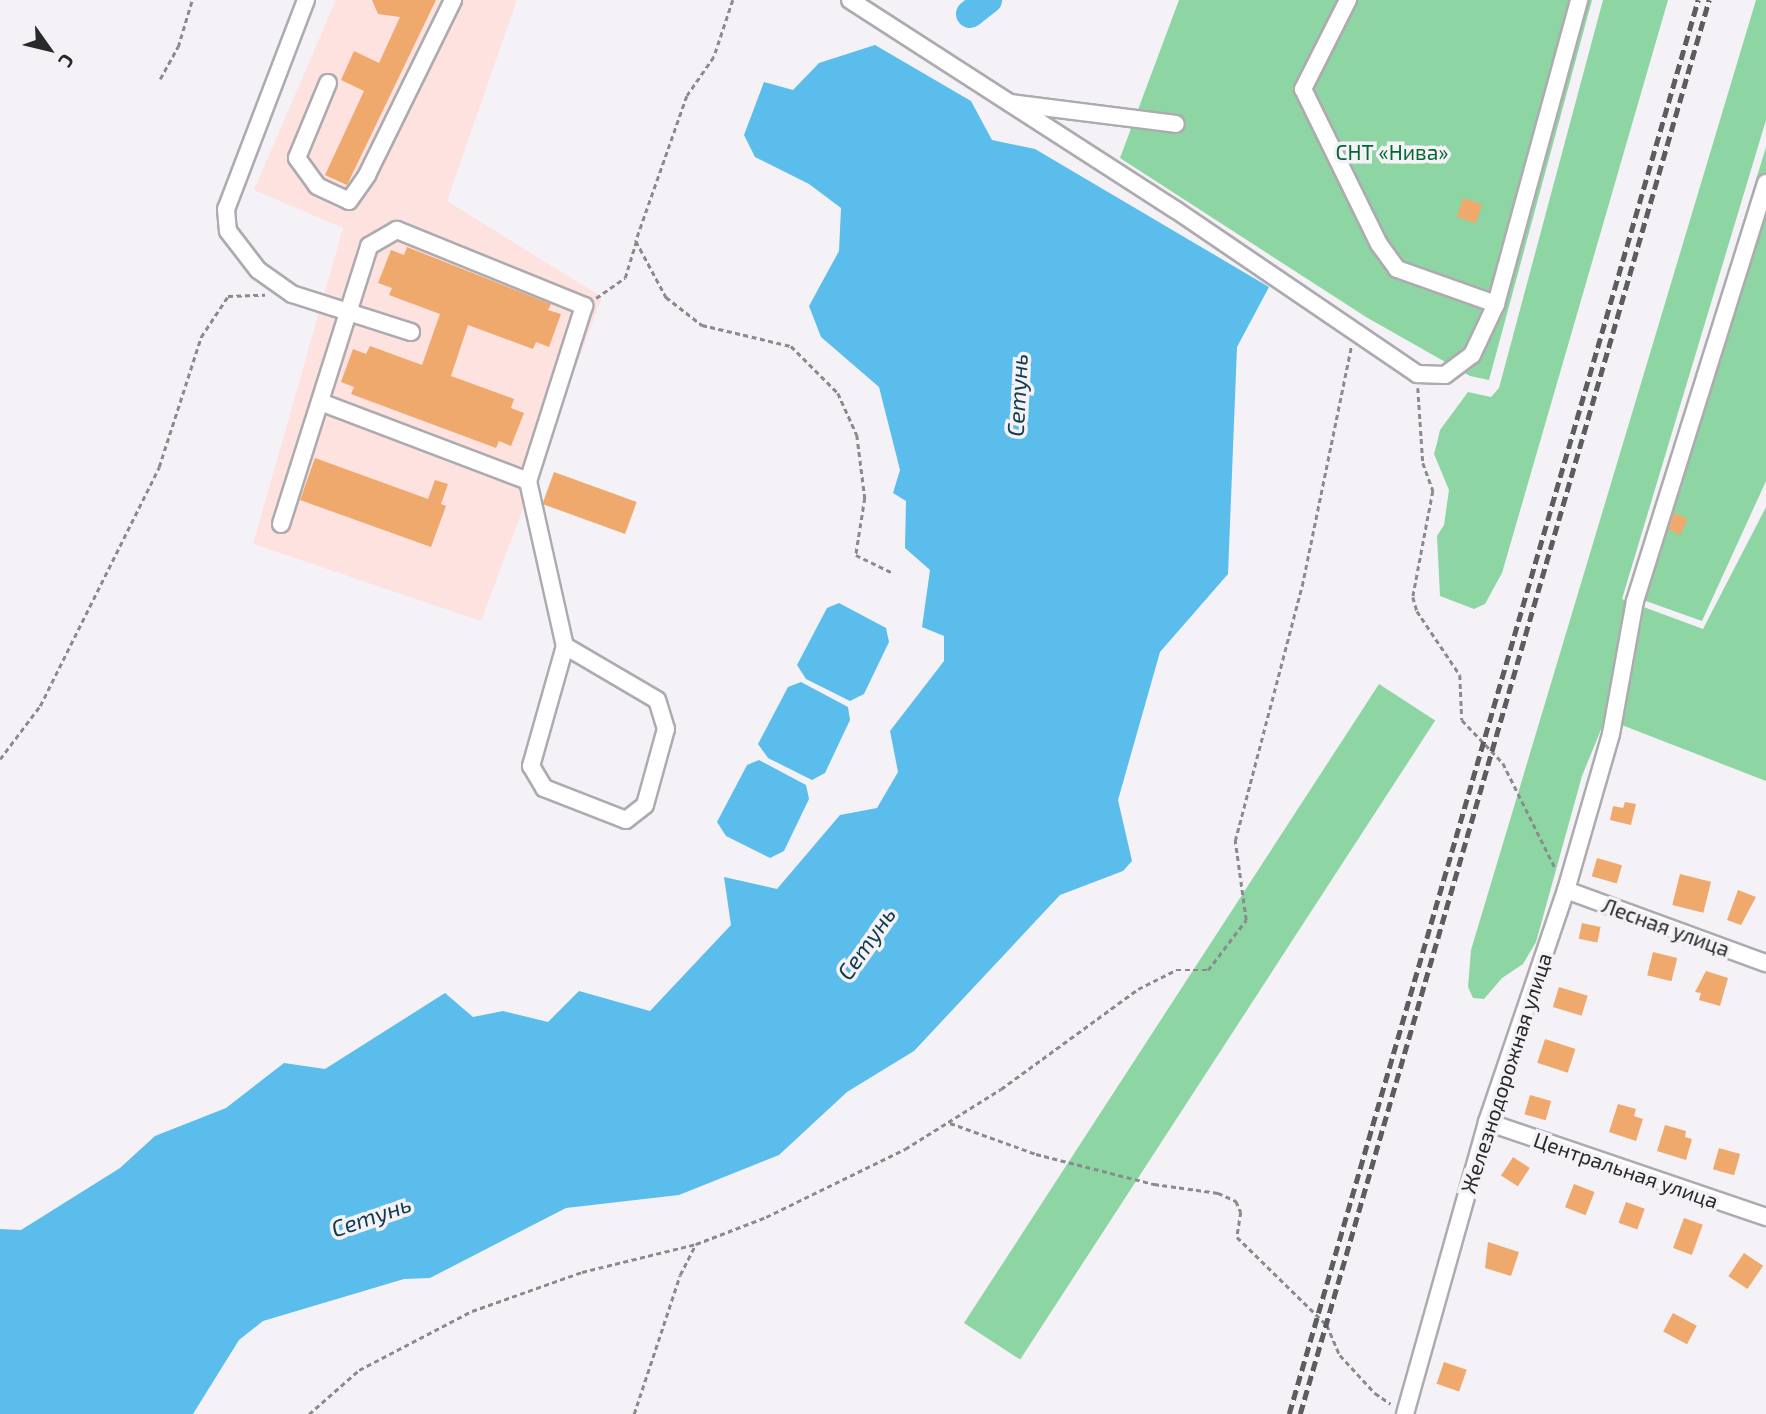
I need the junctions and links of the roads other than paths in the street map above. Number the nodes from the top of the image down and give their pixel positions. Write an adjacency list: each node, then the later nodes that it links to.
1 (306, 0): 11 (street)
2 (453, 0): 6 (street)
3 (850, 0): 7 (street)
4 (1348, 0): 10 (street)
5 (1579, 0): 10 (street)
6 (328, 83)
7 (1004, 102): 8 (street); 10 (street)
8 (1176, 124)
9 (1766, 183): 17 (street, Железнодорожная улица)
10 (1496, 304)
11 (349, 311): 12 (street); 13 (street); 14 (street)
12 (411, 332)
13 (320, 402): 14 (street); 15 (street)
14 (528, 481): 16 (street)
15 (281, 524)
16 (565, 646): 16 (street)
17 (1566, 890): 18 (street, Лесная улица); 19 (street, Железнодорожная улица)
18 (1766, 963)
19 (1487, 1122): 20 (street, Центральная улица); 21 (street, Железнодорожная улица)
20 (1766, 1217)
21 (1406, 1414)

